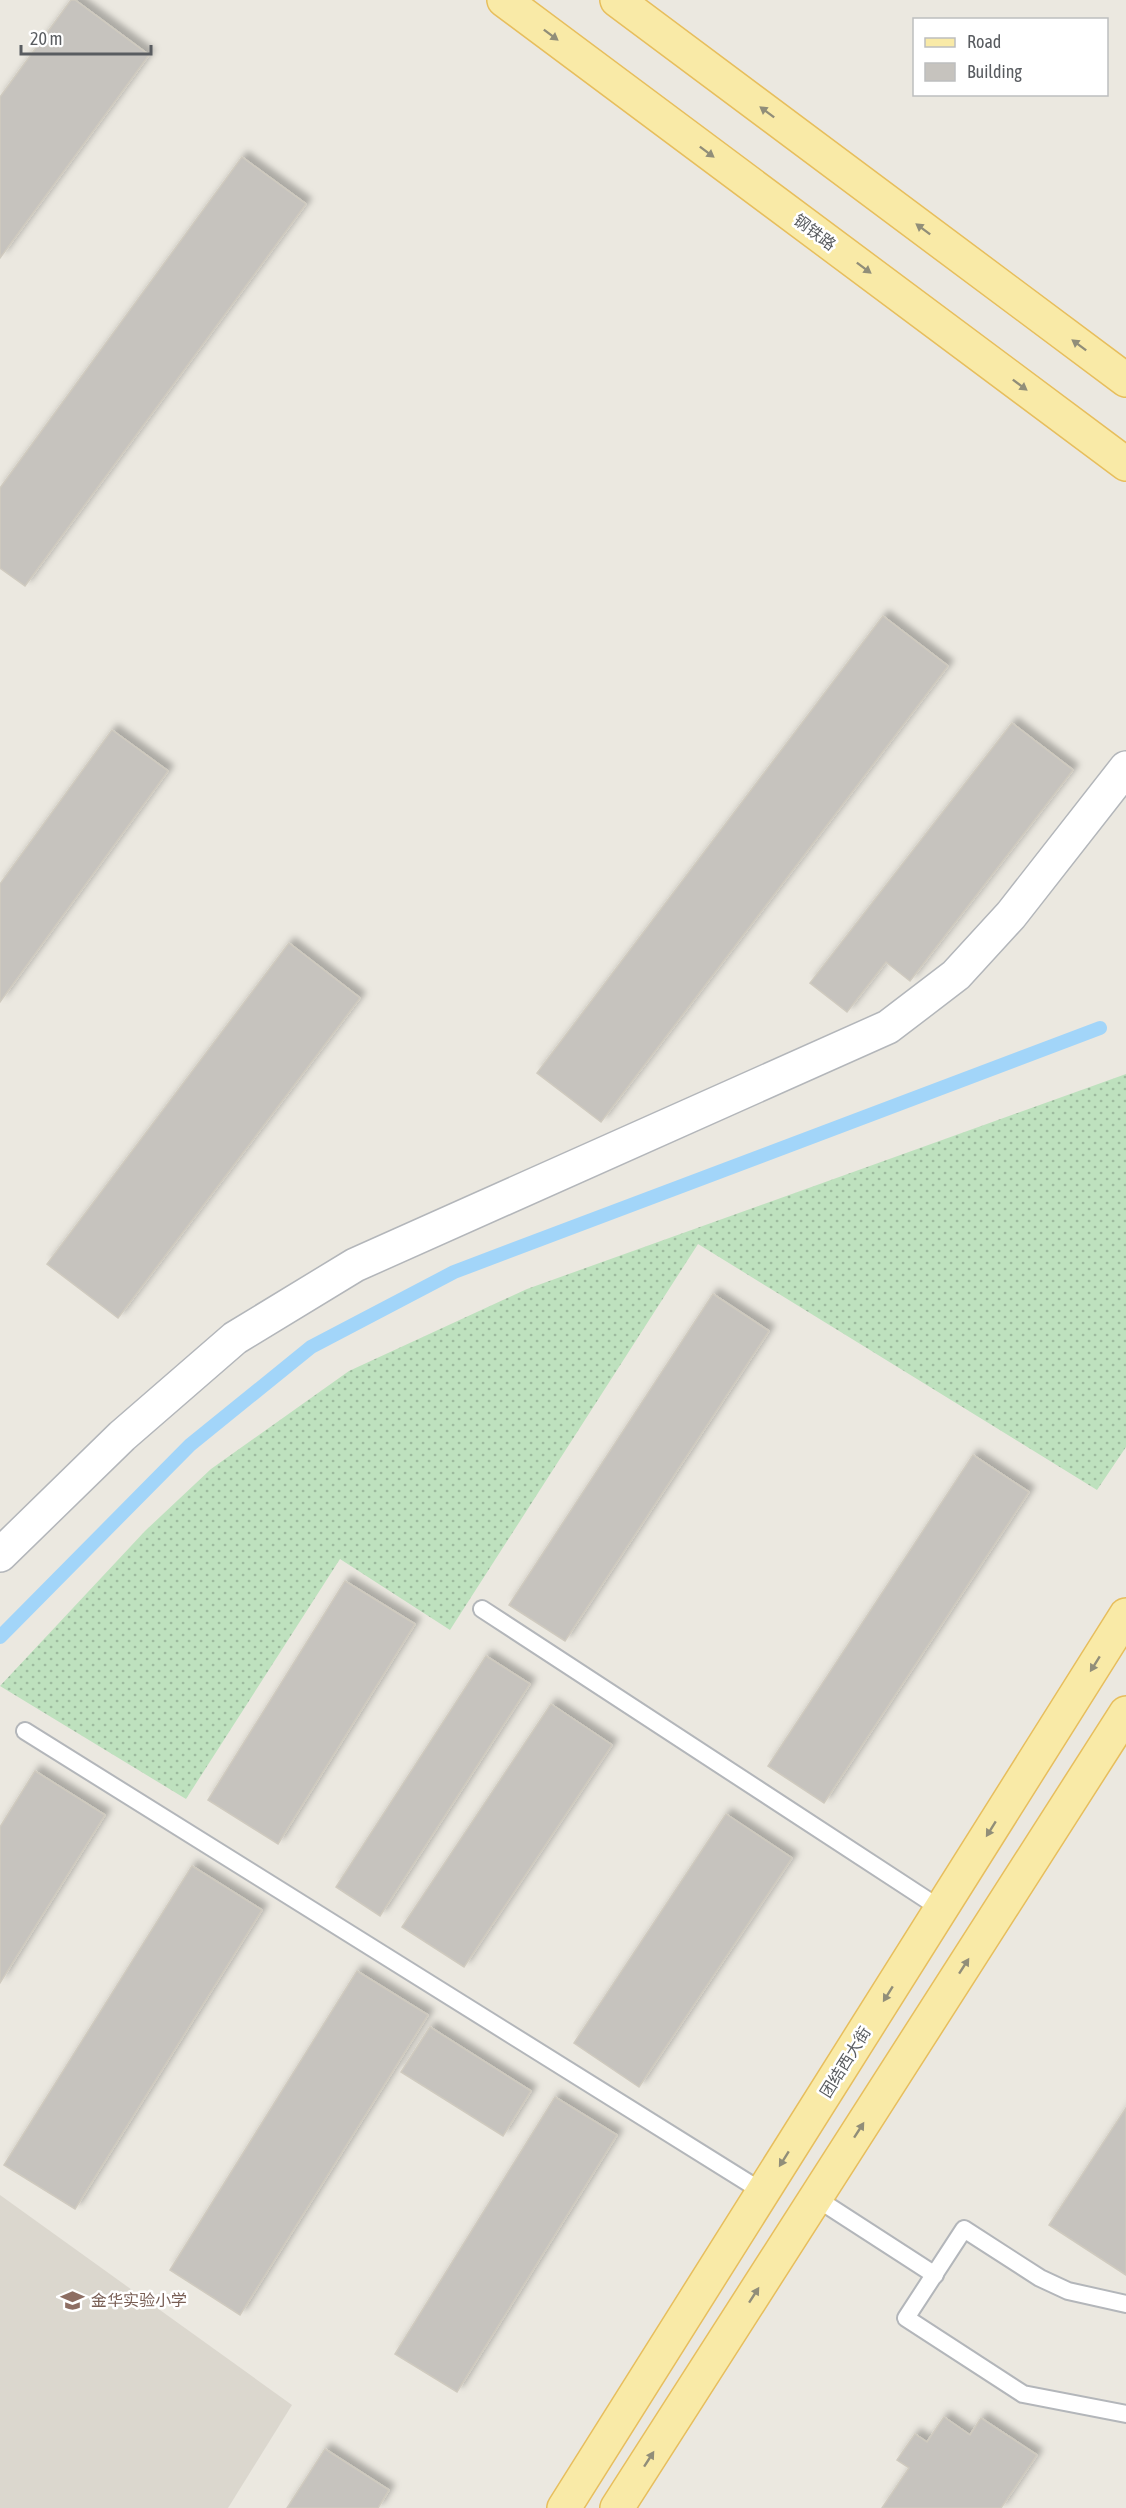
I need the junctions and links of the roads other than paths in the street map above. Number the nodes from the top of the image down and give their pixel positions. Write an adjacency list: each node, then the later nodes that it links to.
1 (504, 0): 4 (main road, 钢铁路, one-way to 4)
2 (617, 0): 3 (main road, one-way to 2)
3 (1126, 380)
4 (1126, 464)
5 (1126, 768): 6 (street)
6 (0, 1555)
7 (482, 1609): 11 (lane)
8 (1126, 1615): 11 (main road, 团结西大街, one-way to 11)
9 (1126, 1713): 13 (main road, one-way to 9)
10 (25, 1731): 12 (lane)
11 (941, 1909): 12 (main road, 团结西大街, one-way to 12)
12 (763, 2192): 17 (main road, 团结西大街)
13 (816, 2198): 14 (lane); 18 (main road, one-way to 13)
14 (935, 2275): 15 (lane); 16 (lane)
15 (1126, 2304)
16 (1126, 2414)
17 (564, 2508)
18 (617, 2508)

